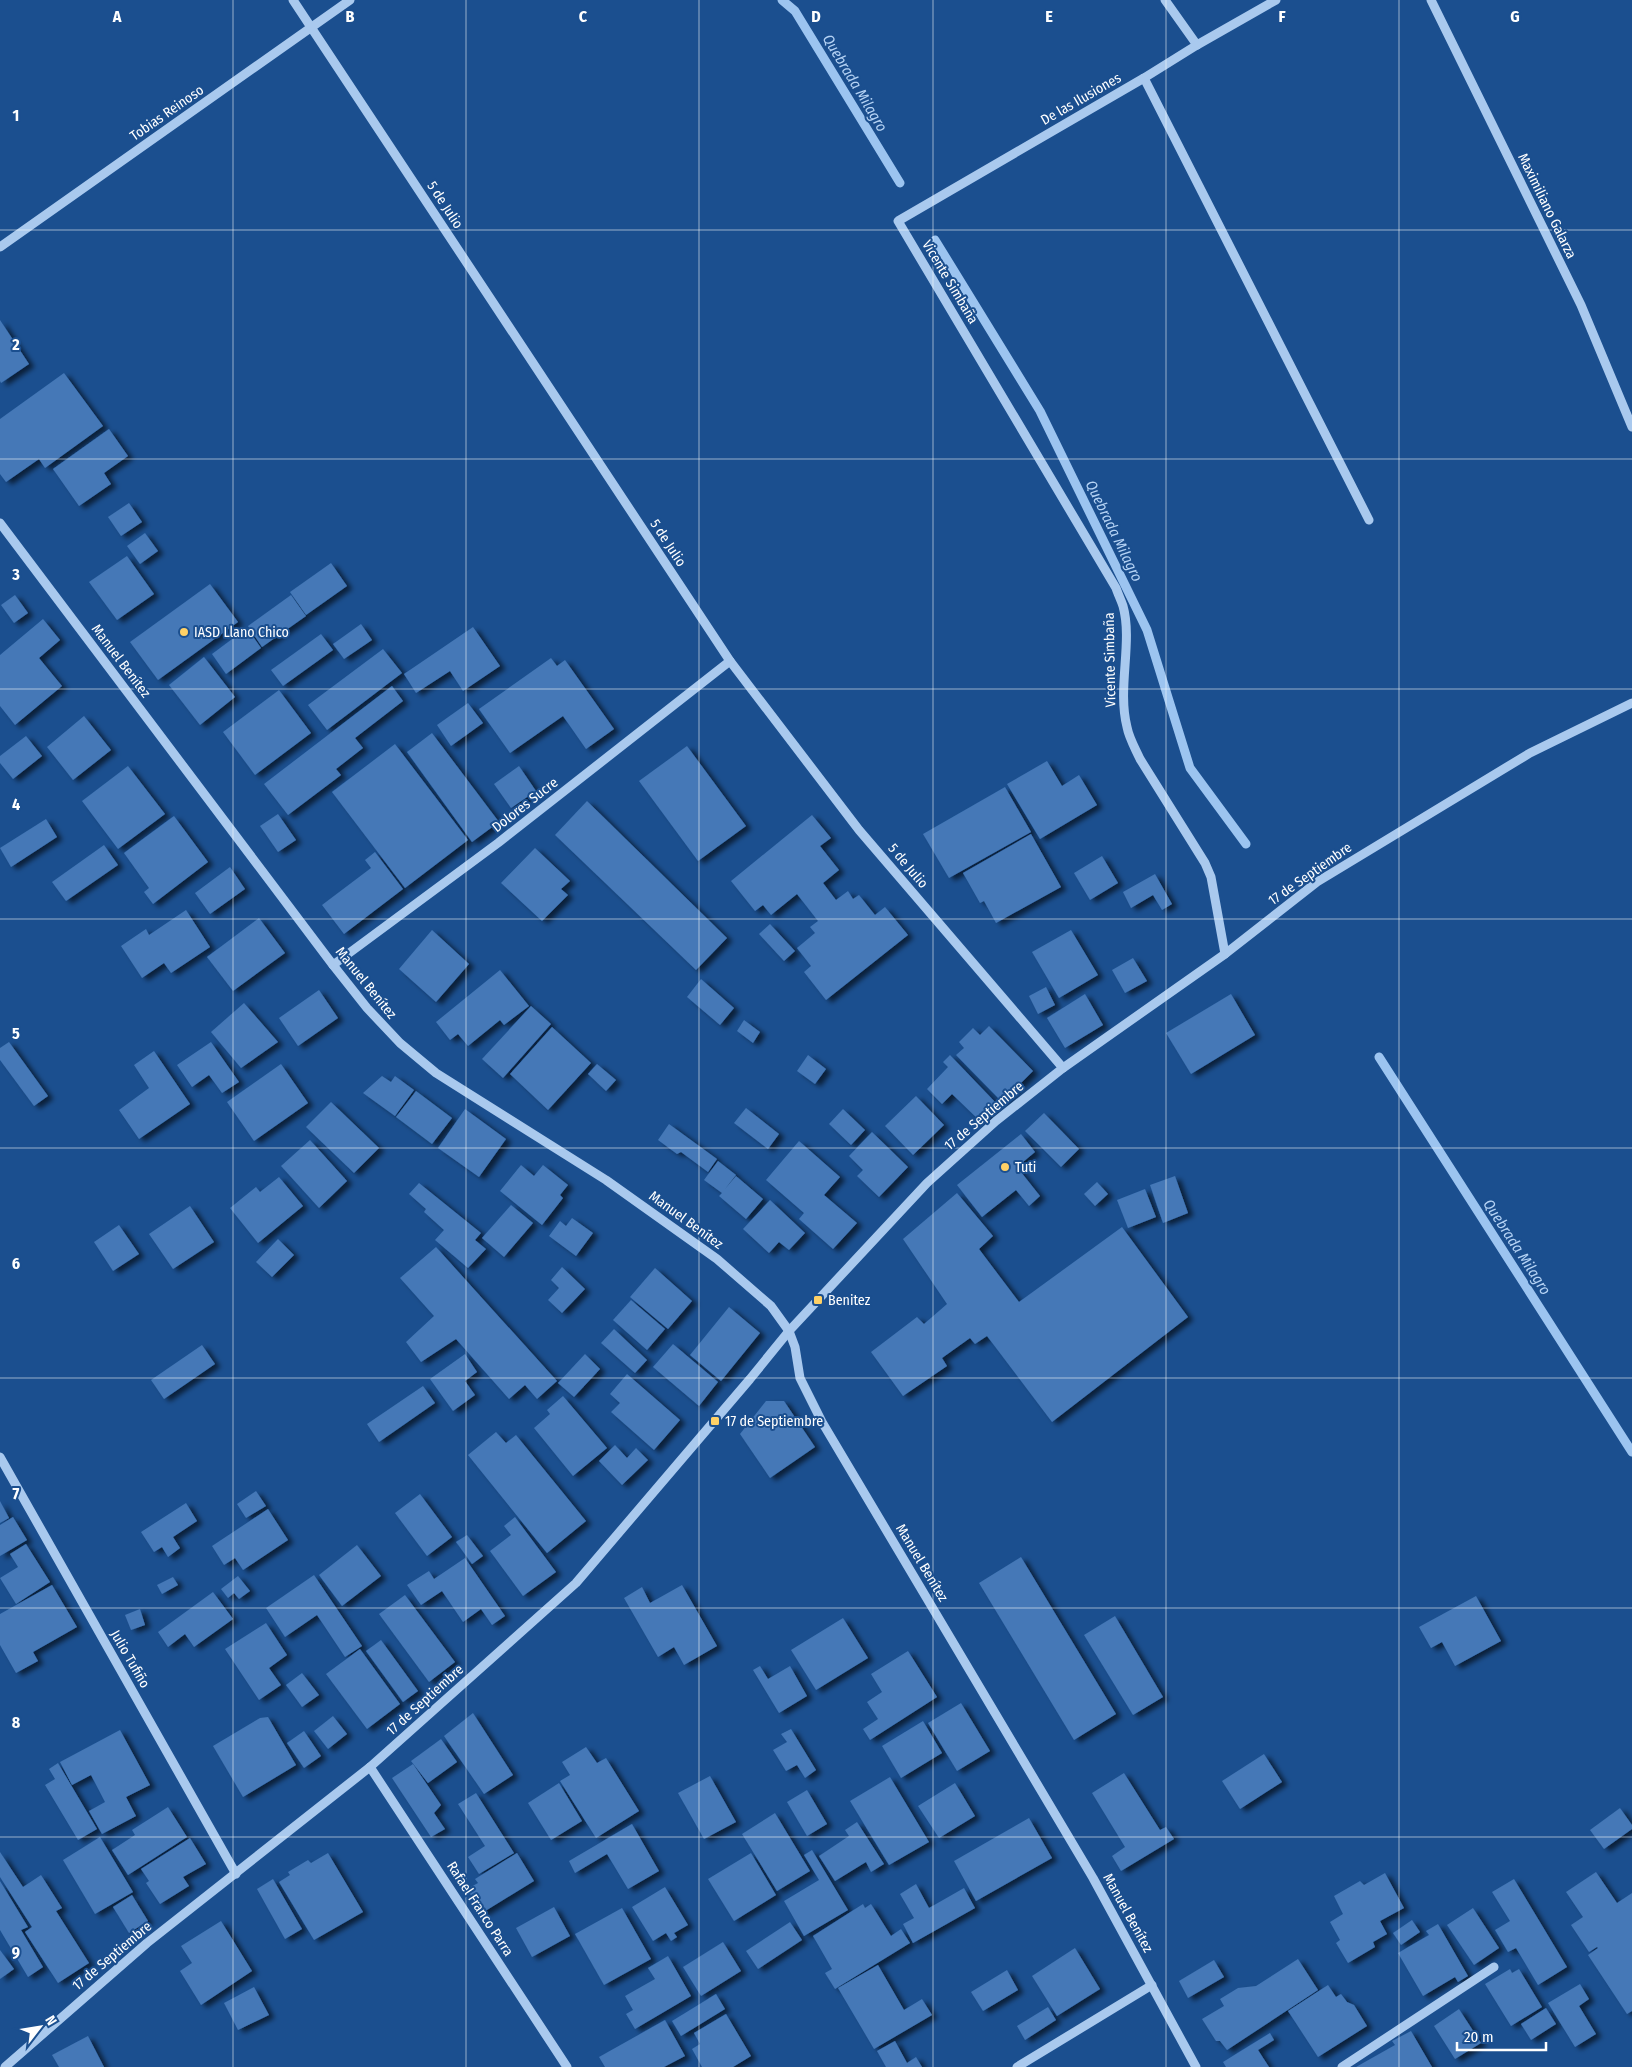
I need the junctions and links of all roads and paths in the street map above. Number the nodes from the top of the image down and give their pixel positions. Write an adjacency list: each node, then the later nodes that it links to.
1 (293, 0): 6 (street, 5 de Julio)
2 (350, 0): 6 (street, Tobias Reinoso)
3 (1165, 0): 7 (street)
4 (1276, 0): 7 (street, De las Ilusiones)
5 (1431, 0): 11 (street, Maximiliano Galarza)
6 (311, 28): 10 (street, Tobias Reinoso); 14 (street, 5 de Julio)
7 (1197, 45): 8 (street, De las Ilusiones)
8 (1144, 78): 9 (street, De las Ilusiones); 12 (street)
9 (898, 221): 16 (street, Vicente Simbaña)
10 (0, 248)
11 (1632, 427)
12 (1369, 520)
13 (0, 523): 17 (street, Manuel Benítez)
14 (730, 661): 17 (street, Dolores Sucre); 18 (street, 5 de Julio)
15 (1632, 703): 16 (street, 17 de Septiembre)
16 (1225, 954): 18 (street, 17 de Septiembre)
17 (333, 965): 19 (street, Manuel Benítez)
18 (1063, 1068): 19 (street, 17 de Septiembre)
19 (789, 1331): 21 (street, 17 de Septiembre); 24 (street, Manuel Benítez)
20 (0, 1458): 22 (street, Julio Tufiño)
21 (370, 1767): 22 (street, 17 de Septiembre); 26 (street, Rafael Franco Parra)
22 (236, 1874): 25 (street, 17 de Septiembre)
23 (1494, 1967): 29 (street)
24 (1152, 1985): 27 (street); 28 (street, Manuel Benítez)
25 (4, 2067)
26 (568, 2067)
27 (1017, 2067)
28 (1196, 2067)
29 (1342, 2067)

